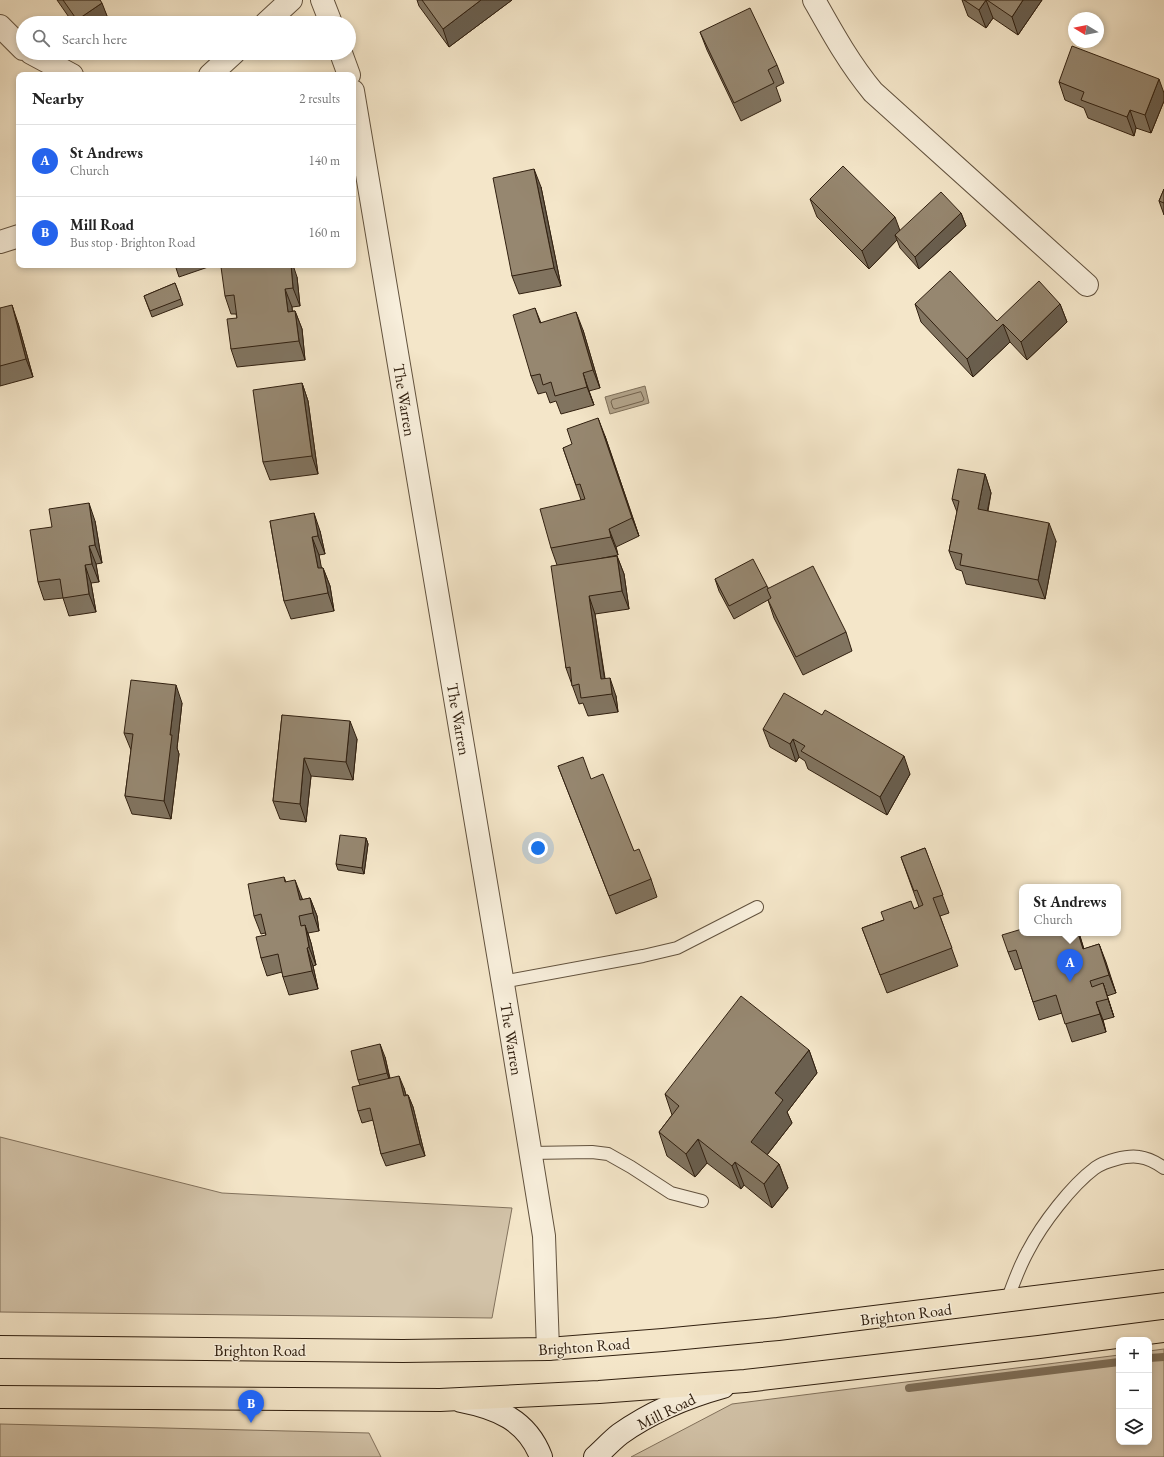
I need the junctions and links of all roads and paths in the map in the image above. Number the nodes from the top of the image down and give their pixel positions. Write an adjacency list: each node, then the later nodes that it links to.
1 (292, 0): 4 (street)
2 (322, 0): 5 (street)
3 (814, 0): 17 (street)
4 (274, 16)
5 (328, 16)
6 (0, 26): 7 (street)
7 (16, 42)
8 (44, 60): 11 (street)
9 (226, 60): 12 (street)
10 (344, 60): 13 (street)
11 (66, 72)
12 (213, 72)
13 (348, 72)
14 (356, 109): 19 (street, The Warren)
15 (16, 237): 16 (street)
16 (0, 242)
17 (1087, 285)
18 (757, 907): 19 (lane)
19 (502, 982): 20 (street, The Warren)
20 (530, 1153): 22 (lane); 27 (street, The Warren)
21 (1164, 1168): 24 (lane)
22 (702, 1201)
23 (1164, 1281): 24 (highway, Brighton Road)
24 (1006, 1301): 27 (highway, Brighton Road)
25 (1164, 1331): 28 (highway)
26 (0, 1347): 27 (highway, Brighton Road)
27 (548, 1349)
28 (745, 1381): 30 (highway); 32 (street, Mill Road)
29 (0, 1397): 30 (highway)
30 (452, 1399): 31 (street)
31 (541, 1457)
32 (595, 1457)

